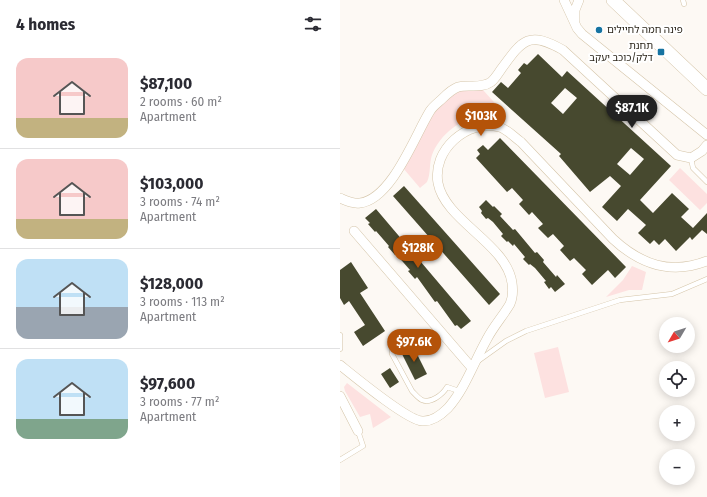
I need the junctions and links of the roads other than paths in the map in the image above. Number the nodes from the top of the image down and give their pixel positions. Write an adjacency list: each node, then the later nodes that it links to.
1 (564, 0): 4 (street)
2 (579, 0): 4 (street)
3 (613, 2): 5 (main road)
4 (577, 28): 6 (street)
5 (707, 89)
6 (707, 135)
7 (707, 145): 8 (street)
8 (691, 158): 9 (lane); 10 (street)
9 (707, 182)
10 (340, 198)
11 (354, 232): 18 (street)
12 (707, 261): 18 (street)
13 (707, 279): 18 (lane)
14 (340, 335): 16 (lane)
15 (403, 339): 19 (lane)
16 (340, 349)
17 (340, 365): 19 (street)
18 (473, 366): 19 (street)
19 (459, 391)
20 (340, 396): 21 (street)
21 (358, 431): 22 (lane)
22 (340, 460)

